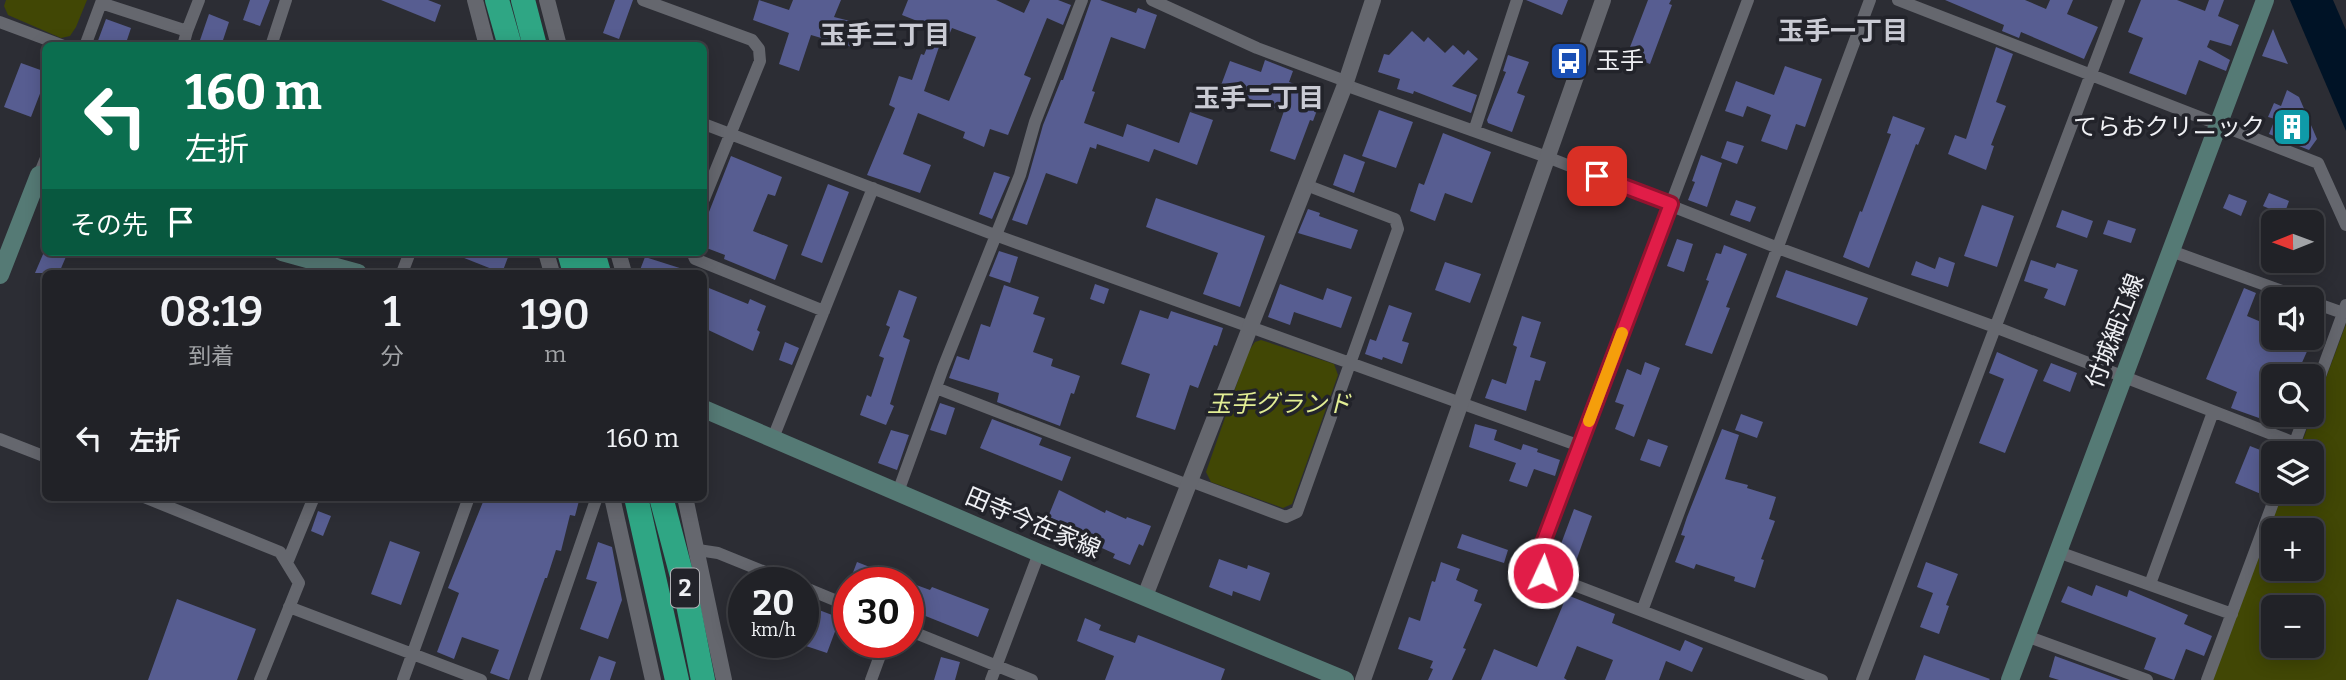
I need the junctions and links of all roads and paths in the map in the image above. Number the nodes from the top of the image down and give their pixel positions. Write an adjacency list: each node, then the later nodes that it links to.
1 (199, 0): 20 (street)
2 (286, 0): 24 (street)
3 (475, 0): 25 (street)
4 (497, 0): 26 (highway)
5 (523, 0): 27 (highway)
6 (547, 0): 28 (street)
7 (643, 0): 34 (street)
8 (1082, 0): 42 (street)
9 (1152, 0): 30 (street)
10 (1373, 0): 30 (street)
11 (1517, 0): 33 (street)
12 (1603, 0): 35 (street)
13 (1748, 0): 40 (street)
14 (1870, 0): 43 (street)
15 (1898, 0): 29 (street)
16 (2119, 0): 29 (street)
17 (2265, 0): 32 (main road, 付城細江線)
18 (102, 1): 20 (street); 22 (street)
19 (0, 22): 21 (street)
20 (187, 31): 23 (street)
21 (53, 42)
22 (87, 42)
23 (184, 42)
24 (272, 42)
25 (486, 42)
26 (509, 42)
27 (534, 42)
28 (558, 42)
29 (2090, 73): 32 (street); 54 (street)
30 (1345, 85): 33 (street); 37 (street)
31 (707, 125): 34 (street)
32 (2219, 125): 41 (street); 44 (main road, 付城細江線)
33 (1474, 131): 35 (street)
34 (730, 134): 38 (street); 39 (street)
35 (1547, 157): 40 (street); 59 (street)
36 (42, 177): 48 (main road)
37 (1306, 185): 53 (street); 55 (street)
38 (873, 188): 42 (street); 52 (street)
39 (707, 192)
40 (1671, 204): 43 (street); 65 (street)
41 (2346, 225)
42 (995, 235): 53 (street); 58 (street)
43 (1778, 248): 54 (street); 86 (street)
44 (2171, 251): 49 (street); 57 (main road, 付城細江線)
45 (296, 256): 47 (main road)
46 (694, 256): 52 (street)
47 (347, 270)
48 (0, 275)
49 (2271, 287)
50 (2324, 305): 51 (street)
51 (2344, 309): 56 (street)
52 (824, 311): 62 (street)
53 (1250, 327): 55 (street); 67 (street)
54 (1996, 327): 57 (street); 108 (street)
55 (1350, 363): 59 (street); 67 (street)
56 (2324, 365)
57 (2123, 378): 61 (street); 79 (main road, 付城細江線)
58 (936, 388): 67 (street); 68 (street)
59 (1461, 403): 65 (street); 106 (street)
60 (707, 410): 62 (main road, 田寺今在家線)
61 (2213, 412): 64 (street); 83 (street)
62 (773, 438): 68 (main road, 田寺今在家線)
63 (0, 439): 66 (street)
64 (2277, 441)
65 (1580, 446): 86 (street)
66 (42, 455)
67 (1189, 483): 84 (street)
68 (898, 492): 80 (main road, 田寺今在家線)
69 (154, 501): 81 (street)
70 (312, 501): 81 (street)
71 (468, 501): 90 (street)
72 (596, 501): 97 (street)
73 (613, 501): 98 (street)
74 (637, 501): 99 (highway, 2)
75 (662, 501): 100 (highway, 2)
76 (686, 501): 78 (street)
77 (2273, 504): 87 (street)
78 (698, 550): 82 (street); 101 (street)
79 (2058, 552): 83 (street); 88 (main road, 付城細江線)
80 (1039, 553): 84 (main road, 田寺今在家線); 92 (street)
81 (287, 563): 85 (street)
82 (753, 567)
83 (2150, 584): 87 (street)
84 (1145, 596): 105 (main road, 田寺今在家線)
85 (289, 607): 90 (street); 94 (street)
86 (1642, 611): 107 (street)
87 (2232, 614): 111 (street)
88 (2026, 636): 93 (street); 109 (main road, 付城細江線)
89 (924, 637): 92 (street)
90 (414, 654): 95 (street); 96 (street)
91 (879, 658): 102 (street)
92 (996, 666): 103 (street); 104 (street)
93 (2115, 674): 110 (street)
94 (260, 680)
95 (403, 680)
96 (481, 680)
97 (534, 680)
98 (653, 680)
99 (677, 680)
100 (703, 680)
101 (724, 680)
102 (871, 680)
103 (991, 680)
104 (1032, 680)
105 (1345, 680)
106 (1363, 680)
107 (1822, 680)
108 (1862, 680)
109 (2010, 680)
110 (2147, 680)
111 (2207, 680)

